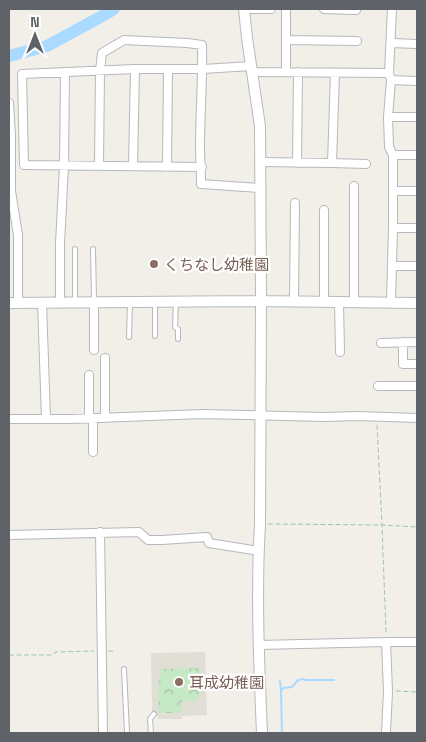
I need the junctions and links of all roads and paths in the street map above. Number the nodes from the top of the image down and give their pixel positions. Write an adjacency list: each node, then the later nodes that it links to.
1 (244, 9): 2 (street); 12 (street)
2 (271, 9)
3 (286, 9): 7 (street)
4 (324, 9): 6 (street)
5 (392, 9): 9 (street)
6 (356, 10)
7 (286, 40): 8 (street); 16 (street)
8 (357, 41)
9 (391, 44): 10 (street); 20 (street)
10 (417, 44)
11 (203, 69): 12 (street); 13 (street); 15 (street); 35 (street)
12 (251, 69): 16 (street); 27 (street)
13 (100, 70): 14 (street); 18 (street); 32 (street)
14 (135, 70): 15 (street); 33 (street)
15 (168, 70): 34 (street)
16 (286, 72): 17 (street)
17 (298, 72): 19 (street); 28 (street)
18 (65, 73): 31 (street); 31 (street)
19 (334, 73): 20 (street); 29 (street)
20 (390, 77): 21 (street); 23 (street)
21 (417, 82)
22 (9, 103): 57 (street)
23 (388, 117): 24 (street); 25 (street)
24 (417, 117)
25 (394, 155): 26 (street); 38 (street)
26 (417, 155)
27 (260, 162): 28 (street); 37 (street)
28 (297, 163): 29 (street)
29 (332, 163): 30 (street)
30 (366, 164)
31 (64, 166): 32 (street); 59 (street)
32 (99, 166): 33 (street)
33 (133, 166): 34 (street)
34 (167, 167): 35 (street)
35 (202, 167): 37 (street)
36 (354, 186): 55 (street)
37 (259, 188): 48 (street)
38 (393, 191): 39 (street); 42 (street)
39 (417, 191)
40 (295, 203): 52 (street)
41 (324, 210): 53 (street)
42 (393, 228): 43 (street); 46 (street)
43 (417, 228)
44 (75, 249): 60 (lane)
45 (93, 249): 61 (lane)
46 (392, 266): 47 (street); 56 (street)
47 (417, 266)
48 (261, 301): 51 (street); 52 (street); 76 (street)
49 (130, 302): 50 (street); 61 (street); 64 (lane)
50 (155, 302): 51 (street); 63 (lane)
51 (176, 302): 65 (lane)
52 (294, 302): 53 (street)
53 (324, 302): 54 (street)
54 (339, 302): 55 (street); 70 (street)
55 (354, 302): 56 (street)
56 (391, 302): 62 (street)
57 (13, 303): 58 (street)
58 (42, 303): 59 (street); 79 (street)
59 (60, 303): 60 (street)
60 (75, 303): 61 (street)
61 (94, 303): 69 (street)
62 (417, 303)
63 (155, 336)
64 (129, 337)
65 (178, 339)
66 (403, 342): 67 (street); 68 (street); 72 (street)
67 (417, 342)
68 (381, 343)
69 (94, 350)
70 (340, 352)
71 (105, 358): 81 (street)
72 (417, 364)
73 (89, 376): 80 (street)
74 (378, 386): 75 (street)
75 (417, 386)
76 (260, 415): 77 (street); 81 (street); 84 (street)
77 (377, 417): 82 (street); 85 (path)
78 (9, 418): 79 (street)
79 (46, 418): 80 (street)
80 (91, 418): 81 (street); 83 (street)
81 (105, 418)
82 (417, 418)
83 (94, 452)
84 (260, 524): 85 (path); 89 (street)
85 (382, 526): 86 (path); 90 (path)
86 (417, 527)
87 (100, 532): 88 (street); 89 (street); 101 (street)
88 (9, 535)
89 (258, 551): 92 (street)
90 (386, 642): 91 (street); 92 (street); 98 (street)
91 (417, 642)
92 (259, 644): 104 (street)
93 (94, 651): 96 (path)
94 (104, 651): 95 (path)
95 (114, 651)
96 (9, 655)
97 (124, 669): 102 (lane)
98 (388, 691): 99 (path); 105 (street)
99 (417, 692)
100 (154, 714): 103 (lane)
101 (103, 733)
102 (127, 733)
103 (151, 733)
104 (262, 733)
105 (386, 733)

